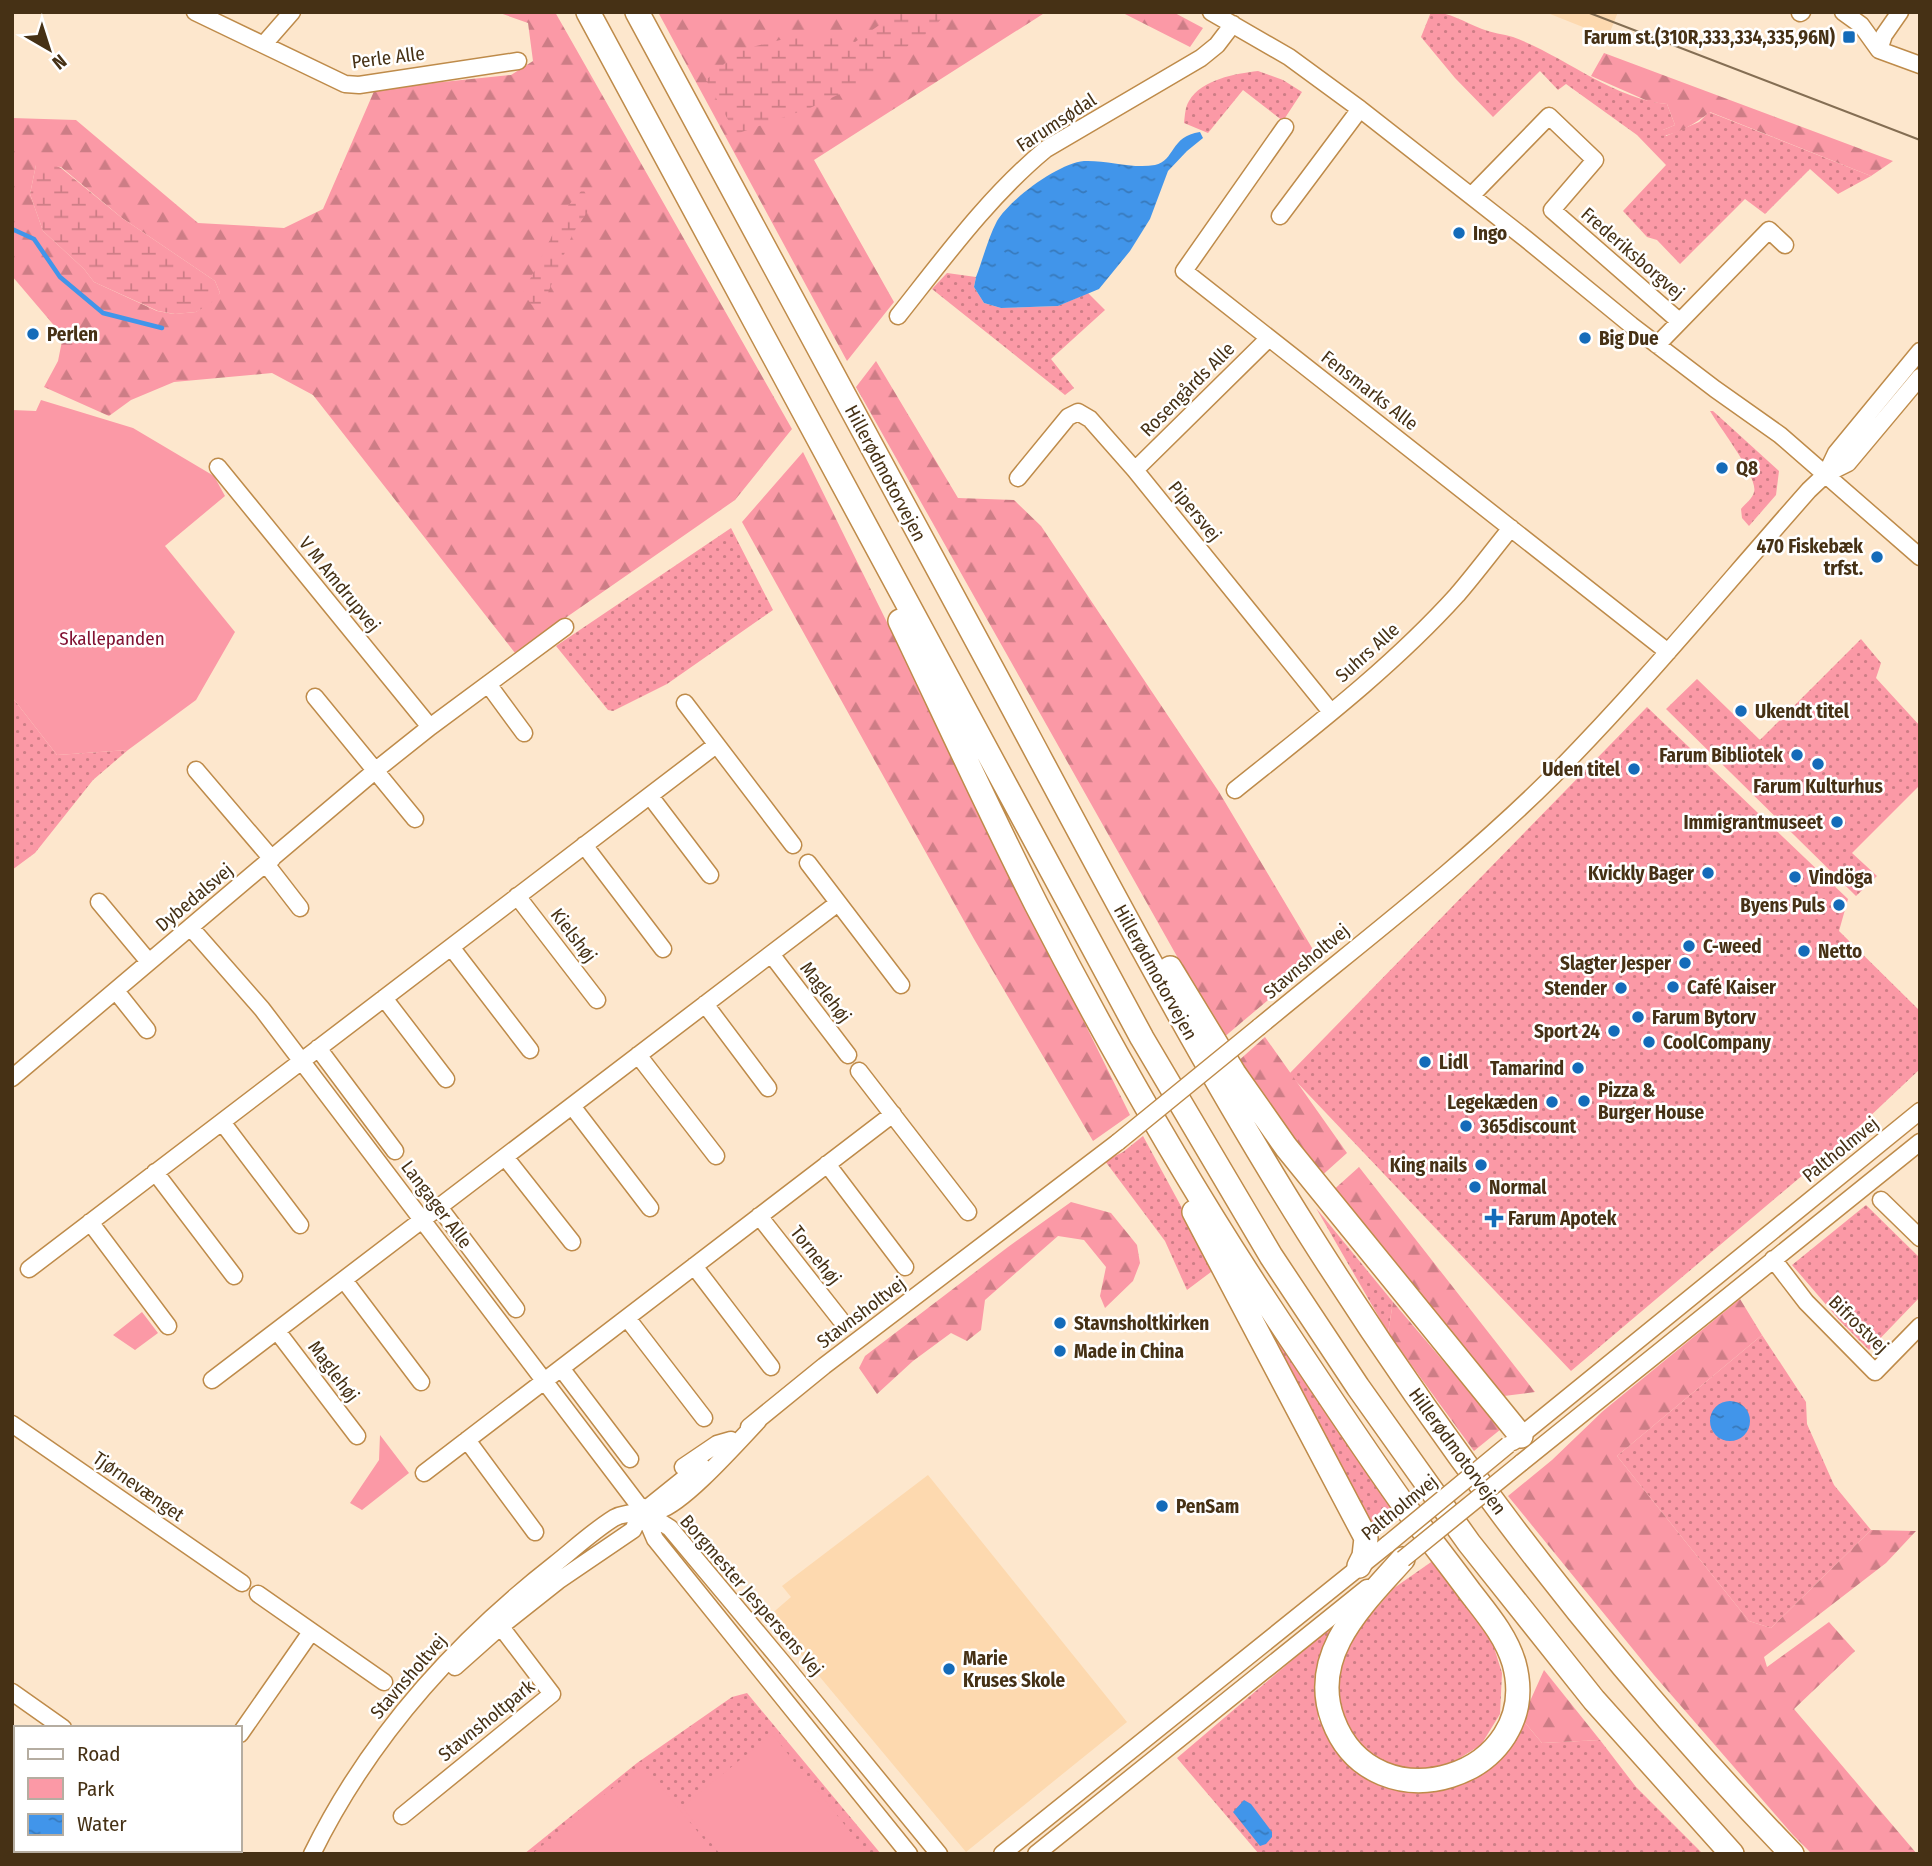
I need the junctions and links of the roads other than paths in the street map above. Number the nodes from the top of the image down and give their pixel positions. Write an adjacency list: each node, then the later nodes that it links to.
1 (195, 12): 9 (street, Perle Alle)
2 (292, 12): 9 (street)
3 (587, 12): 30 (highway)
4 (637, 12): 44 (highway, Hillerødmotorvejen)
5 (1211, 12): 8 (street)
6 (1843, 12): 10 (street)
7 (1900, 12): 10 (street)
8 (1233, 24): 13 (street); 18 (street, Farumsødal)
9 (264, 44): 11 (street, Perle Alle)
10 (1879, 50): 12 (street)
11 (519, 61)
12 (1920, 65)
13 (1360, 109): 15 (street); 16 (street)
14 (1284, 127): 20 (street, Fensmarks Alle)
15 (1471, 196): 19 (street, Frederiksborgvej); 21 (street)
16 (1280, 216)
17 (1785, 245): 19 (street, Frederiksborgvej)
18 (898, 316)
19 (1679, 321): 21 (street, Frederiksborgvej)
20 (1269, 338): 25 (street, Rosengårds Alle); 28 (street, Fensmarks Alle)
21 (1657, 345): 26 (street)
22 (1920, 351): 26 (street)
23 (1920, 377): 26 (street)
24 (218, 467): 37 (street, V M Amdrupvej)
25 (1135, 470): 27 (street, Pipersvej); 36 (street, Pipersvej)
26 (1826, 474): 29 (street); 32 (street, Stavnsholtvej)
27 (1018, 478)
28 (1511, 528): 32 (street, Fensmarks Alle); 36 (street, Suhrs Alle)
29 (1920, 557)
30 (900, 589): 65 (highway); 141 (highway)
31 (565, 627): 33 (street, Dybedalsvej)
32 (1668, 652): 114 (street, Stavnsholtvej, bridge)
33 (488, 684): 37 (street, Dybedalsvej); 38 (street)
34 (315, 697): 41 (street)
35 (685, 703): 39 (street)
36 (1331, 712): 42 (street, Suhrs Alle)
37 (430, 727): 41 (street, Dybedalsvej)
38 (524, 733)
39 (716, 745): 43 (street); 47 (street)
40 (195, 770): 48 (street)
41 (376, 770): 45 (street); 48 (street, Dybedalsvej)
42 (1235, 790)
43 (650, 796): 46 (street); 50 (street)
44 (1060, 796): 118 (highway); 142 (highway, Hillerødmotorvejen)
45 (415, 819)
46 (584, 845): 51 (street); 57 (street)
47 (793, 845)
48 (269, 861): 54 (street); 55 (street, Dybedalsvej)
49 (808, 863): 53 (street)
50 (710, 875)
51 (517, 897): 56 (street); 63 (street, Kielshøj)
52 (99, 902): 59 (street)
53 (838, 903): 58 (street, Maglehøj); 60 (street)
54 (300, 908)
55 (191, 928): 59 (street, Dybedalsvej); 71 (street, Langager Alle)
56 (451, 947): 62 (street); 68 (street)
57 (663, 949)
58 (771, 954): 64 (street, Maglehøj); 70 (street, Maglehøj)
59 (149, 962): 61 (street, Dybedalsvej)
60 (901, 985)
61 (116, 991): 66 (street); 73 (street, Dybedalsvej)
62 (384, 998): 67 (street); 74 (street)
63 (597, 1000)
64 (705, 1004): 69 (street, Maglehøj); 75 (street)
65 (1096, 1019): 123 (highway); 124 (highway)
66 (147, 1030)
67 (318, 1048): 71 (street); 81 (street)
68 (530, 1050)
69 (638, 1055): 76 (street, Maglehøj); 82 (street)
70 (849, 1055)
71 (301, 1061): 79 (street); 91 (street, Langager Alle)
72 (859, 1071): 78 (street)
73 (13, 1075)
74 (446, 1079)
75 (768, 1088)
76 (572, 1106): 83 (street, Maglehøj); 88 (street)
77 (1920, 1111): 118 (street, Paltholmvej)
78 (892, 1114): 84 (street); 89 (street)
79 (222, 1122): 85 (street); 93 (street)
80 (1920, 1142): 96 (street, Paltholmvej)
81 (395, 1151)
82 (716, 1156)
83 (505, 1157): 87 (street, Maglehøj); 95 (street)
84 (827, 1164): 90 (street); 98 (street)
85 (155, 1172): 92 (street); 100 (street)
86 (1881, 1200): 94 (street)
87 (439, 1207): 91 (street, Maglehøj); 102 (street)
88 (650, 1208)
89 (968, 1212)
90 (759, 1216): 97 (street); 104 (street, Tornehøj)
91 (422, 1220): 101 (street, Maglehøj); 112 (street, Langager Alle)
92 (90, 1222): 99 (street); 105 (street)
93 (300, 1225)
94 (1920, 1238)
95 (572, 1242)
96 (1773, 1259): 106 (street, Bifrostvej); 118 (street, Paltholmvej)
97 (694, 1266): 103 (street); 108 (street)
98 (905, 1267)
99 (29, 1269)
100 (234, 1276)
101 (344, 1280): 107 (street, Maglehøj); 111 (street)
102 (516, 1309)
103 (627, 1318): 109 (street); 113 (street)
104 (840, 1319)
105 (168, 1326)
106 (1920, 1326)
107 (277, 1331): 110 (street, Maglehøj); 116 (street, Maglehøj)
108 (771, 1367)
109 (561, 1368): 112 (street); 119 (street)
110 (212, 1380)
111 (421, 1382)
112 (543, 1382): 117 (street); 121 (street, Langager Alle)
113 (705, 1418)
114 (758, 1421): 121 (street, Stavnsholtvej); 121 (street, Stavnsholtvej)
115 (12, 1424): 125 (street, Tjørnevænget)
116 (357, 1436)
117 (467, 1440): 120 (street); 122 (street)
118 (1521, 1449): 123 (street, Paltholmvej, bridge); 123 (street, Paltholmvej, bridge)
119 (630, 1459)
120 (424, 1473)
121 (643, 1511): 127 (street, Stavnsholtvej); 137 (street, Borgmester Jespersens Vej); 138 (street, Borgmester Jespersens Vej)
122 (535, 1532)
123 (1396, 1551): 124 (street, Paltholmvej); 132 (street, Paltholmvej)
124 (1359, 1566): 130 (street, Paltholmvej)
125 (242, 1583)
126 (258, 1594): 128 (street)
127 (496, 1621): 135 (street, Stavnsholtpark); 136 (street, Stavnsholtvej)
128 (311, 1632): 129 (street); 134 (street)
129 (384, 1682)
130 (1206, 1690): 132 (street); 139 (street, Paltholmvej)
131 (12, 1692): 133 (street)
132 (1220, 1707): 140 (street, Paltholmvej)
133 (60, 1726)
134 (242, 1731)
135 (402, 1816)
136 (312, 1854)
137 (909, 1854)
138 (939, 1854)
139 (1002, 1854)
140 (1036, 1854)
141 (1732, 1854)
142 (1792, 1854)

